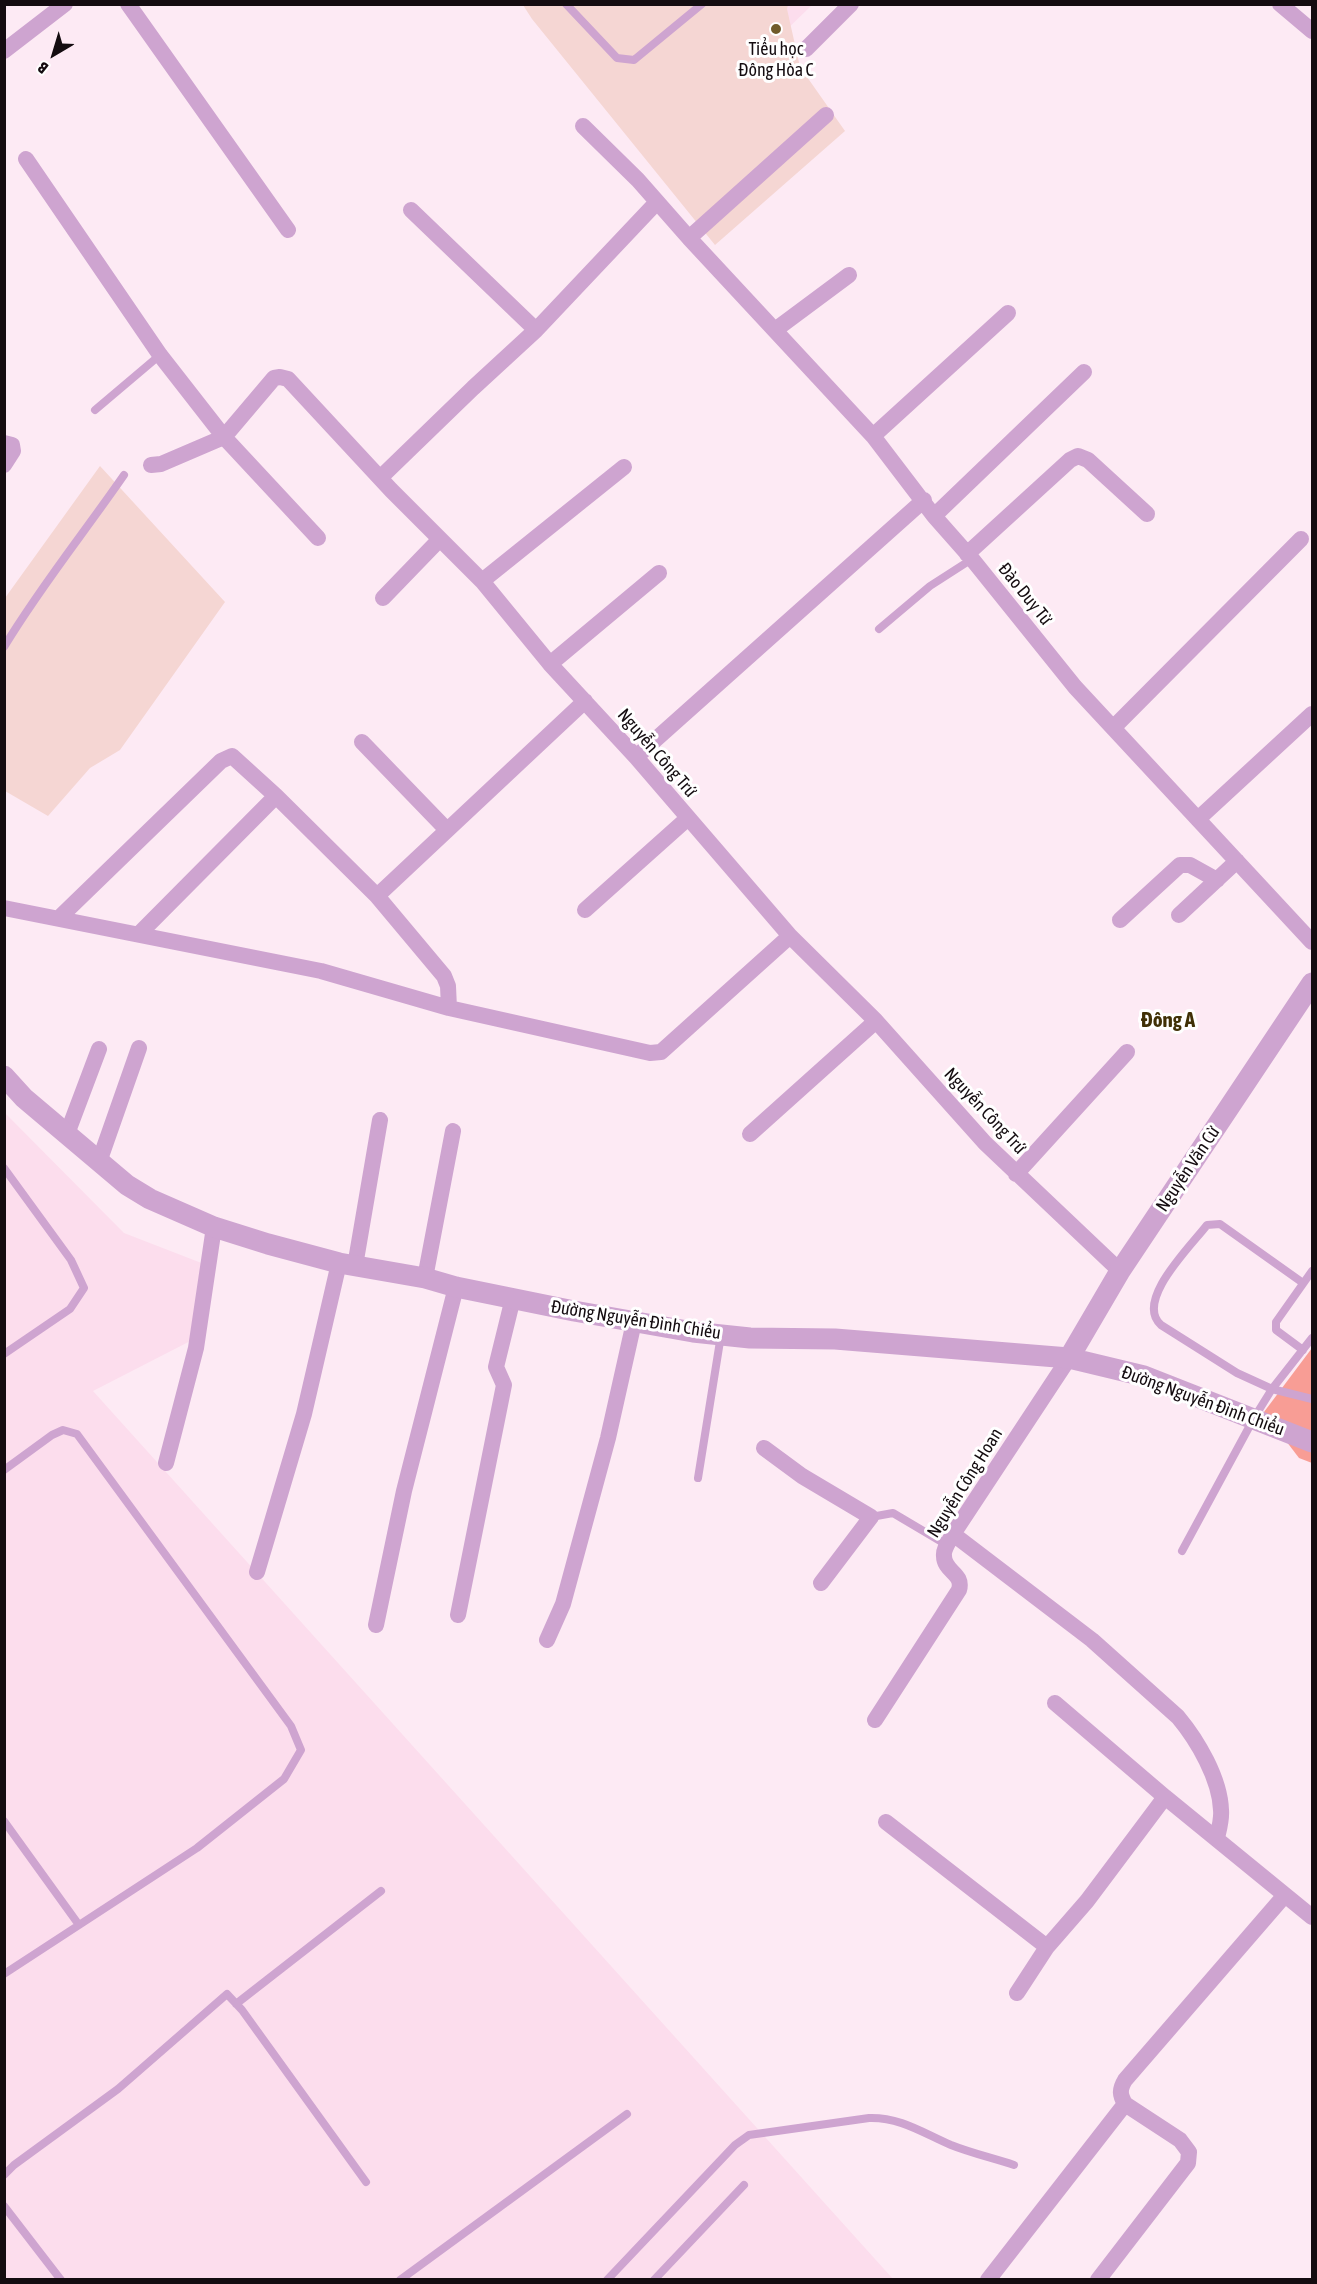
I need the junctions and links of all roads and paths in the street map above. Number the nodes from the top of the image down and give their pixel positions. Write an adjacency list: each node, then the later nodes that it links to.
1 (65, 4): 9 (street)
2 (128, 4): 15 (street)
3 (566, 4): 4 (lane)
4 (702, 4)
5 (850, 4): 8 (street)
6 (1280, 4): 7 (street)
7 (1312, 31)
8 (806, 49)
9 (4, 51)
10 (826, 115): 16 (street)
11 (583, 126): 13 (street, Đào Duy Từ)
12 (26, 159): 21 (street)
13 (657, 202): 16 (street, Đào Duy Từ); 19 (street)
14 (411, 210): 19 (street)
15 (288, 230)
16 (688, 238): 20 (street, Đào Duy Từ)
17 (849, 276): 20 (street)
18 (1008, 313): 24 (street)
19 (536, 330): 31 (street)
20 (775, 330): 24 (street, Đào Duy Từ)
21 (160, 355): 23 (lane); 25 (street)
22 (1084, 372): 34 (street)
23 (95, 410)
24 (873, 436): 32 (street, Đào Duy Từ)
25 (224, 437): 28 (street, Nguyễn Công Trứ); 31 (street, Nguyễn Công Trứ); 35 (street)
26 (4, 443): 27 (street)
27 (4, 465)
28 (151, 465)
29 (624, 467): 40 (street)
30 (124, 475): 43 (lane)
31 (380, 478): 36 (street, Nguyễn Công Trứ)
32 (924, 500): 34 (street, Đào Duy Từ); 49 (street)
33 (1148, 514): 38 (street)
34 (934, 516): 38 (street, Đào Duy Từ)
35 (318, 538)
36 (440, 539): 40 (street, Nguyễn Công Trứ); 41 (street)
37 (1301, 539): 47 (street)
38 (970, 556): 42 (lane); 47 (street, Đào Duy Từ)
39 (659, 573): 44 (street)
40 (482, 581): 44 (street, Nguyễn Công Trứ)
41 (383, 598)
42 (879, 629)
43 (4, 647)
44 (550, 664): 45 (street, Nguyễn Công Trứ)
45 (585, 701): 49 (street, Nguyễn Công Trứ); 53 (street)
46 (1312, 714): 52 (street)
47 (1113, 728): 52 (street, Đào Duy Từ)
48 (362, 742): 53 (street)
49 (636, 757): 51 (street, Nguyễn Công Trứ)
50 (276, 796): 56 (street); 60 (street); 62 (street)
51 (688, 818): 58 (street); 63 (street, Nguyễn Công Trứ)
52 (1198, 819): 54 (street, Đào Duy Từ)
53 (447, 830): 56 (street)
54 (1237, 861): 55 (street); 64 (street, Đào Duy Từ)
55 (1217, 880): 59 (street); 61 (street)
56 (377, 896): 66 (street)
57 (4, 908): 60 (street)
58 (585, 910)
59 (1179, 915)
60 (59, 918): 62 (street)
61 (1120, 920)
62 (139, 934): 66 (street)
63 (790, 936): 66 (street); 67 (street, Nguyễn Công Trứ)
64 (1312, 942)
65 (1312, 984): 81 (street, Nguyễn Văn Cừ)
66 (449, 1008)
67 (876, 1021): 75 (street); 78 (street, Nguyễn Công Trứ)
68 (139, 1048): 76 (street)
69 (99, 1049): 74 (street)
70 (1127, 1052): 78 (street)
71 (4, 1076): 74 (street, Đường Nguyễn Đình Chiểu)
72 (381, 1120): 80 (street)
73 (453, 1131): 83 (street)
74 (67, 1134): 76 (street, Đường Nguyễn Đình Chiểu)
75 (750, 1134)
76 (99, 1162): 79 (street, Đường Nguyễn Đình Chiểu)
77 (4, 1168): 91 (lane)
78 (1016, 1174): 81 (street, Nguyễn Công Trứ)
79 (214, 1227): 80 (street, Đường Nguyễn Đình Chiểu); 98 (street)
80 (347, 1264): 83 (street, Đường Nguyễn Đình Chiểu); 104 (street)
81 (1120, 1270): 92 (street, Nguyễn Văn Cừ)
82 (1312, 1271): 84 (lane)
83 (426, 1278): 85 (street, Đường Nguyễn Đình Chiểu)
84 (1303, 1283): 90 (lane); 93 (lane)
85 (456, 1287): 86 (street, Đường Nguyễn Đình Chiểu); 107 (street)
86 (513, 1298): 87 (street, Đường Nguyễn Đình Chiểu); 106 (street)
87 (634, 1322): 88 (street, Đường Nguyễn Đình Chiểu); 108 (street)
88 (721, 1335): 92 (street, Đường Nguyễn Đình Chiểu); 100 (lane)
89 (1312, 1338): 90 (lane)
90 (1303, 1350): 93 (lane)
91 (4, 1354)
92 (1069, 1358): 95 (street, Đường Nguyễn Đình Chiểu); 102 (street, Nguyễn Công Hoan)
93 (1272, 1389): 94 (lane); 95 (lane)
94 (1312, 1400)
95 (1254, 1418): 96 (street, Đường Nguyễn Đình Chiểu); 103 (lane)
96 (1312, 1442)
97 (764, 1448): 101 (street)
98 (166, 1463)
99 (4, 1470): 118 (lane)
100 (698, 1478)
101 (871, 1517): 102 (lane); 105 (street)
102 (950, 1539): 110 (street, Nguyễn Công Hoan); 114 (street)
103 (1182, 1551)
104 (257, 1572)
105 (820, 1583)
106 (458, 1615)
107 (376, 1625)
108 (547, 1640)
109 (1055, 1703): 111 (street)
110 (875, 1720)
111 (1165, 1797): 114 (street); 119 (street)
112 (4, 1821): 118 (lane)
113 (886, 1822): 119 (street)
114 (1217, 1838): 116 (street)
115 (381, 1891): 122 (lane)
116 (1285, 1895): 117 (street); 123 (street)
117 (1312, 1917)
118 (79, 1925): 120 (lane)
119 (1047, 1947): 121 (street)
120 (4, 1974)
121 (1017, 1994)
122 (236, 2004): 126 (lane); 127 (lane)
123 (1125, 2104): 134 (street); 135 (street)
124 (627, 2114): 131 (lane)
125 (1014, 2164): 132 (lane)
126 (4, 2175)
127 (366, 2182)
128 (744, 2185): 133 (lane)
129 (4, 2206): 130 (lane)
130 (61, 2280)
131 (400, 2280)
132 (607, 2280)
133 (654, 2280)
134 (988, 2280)
135 (1098, 2280)

